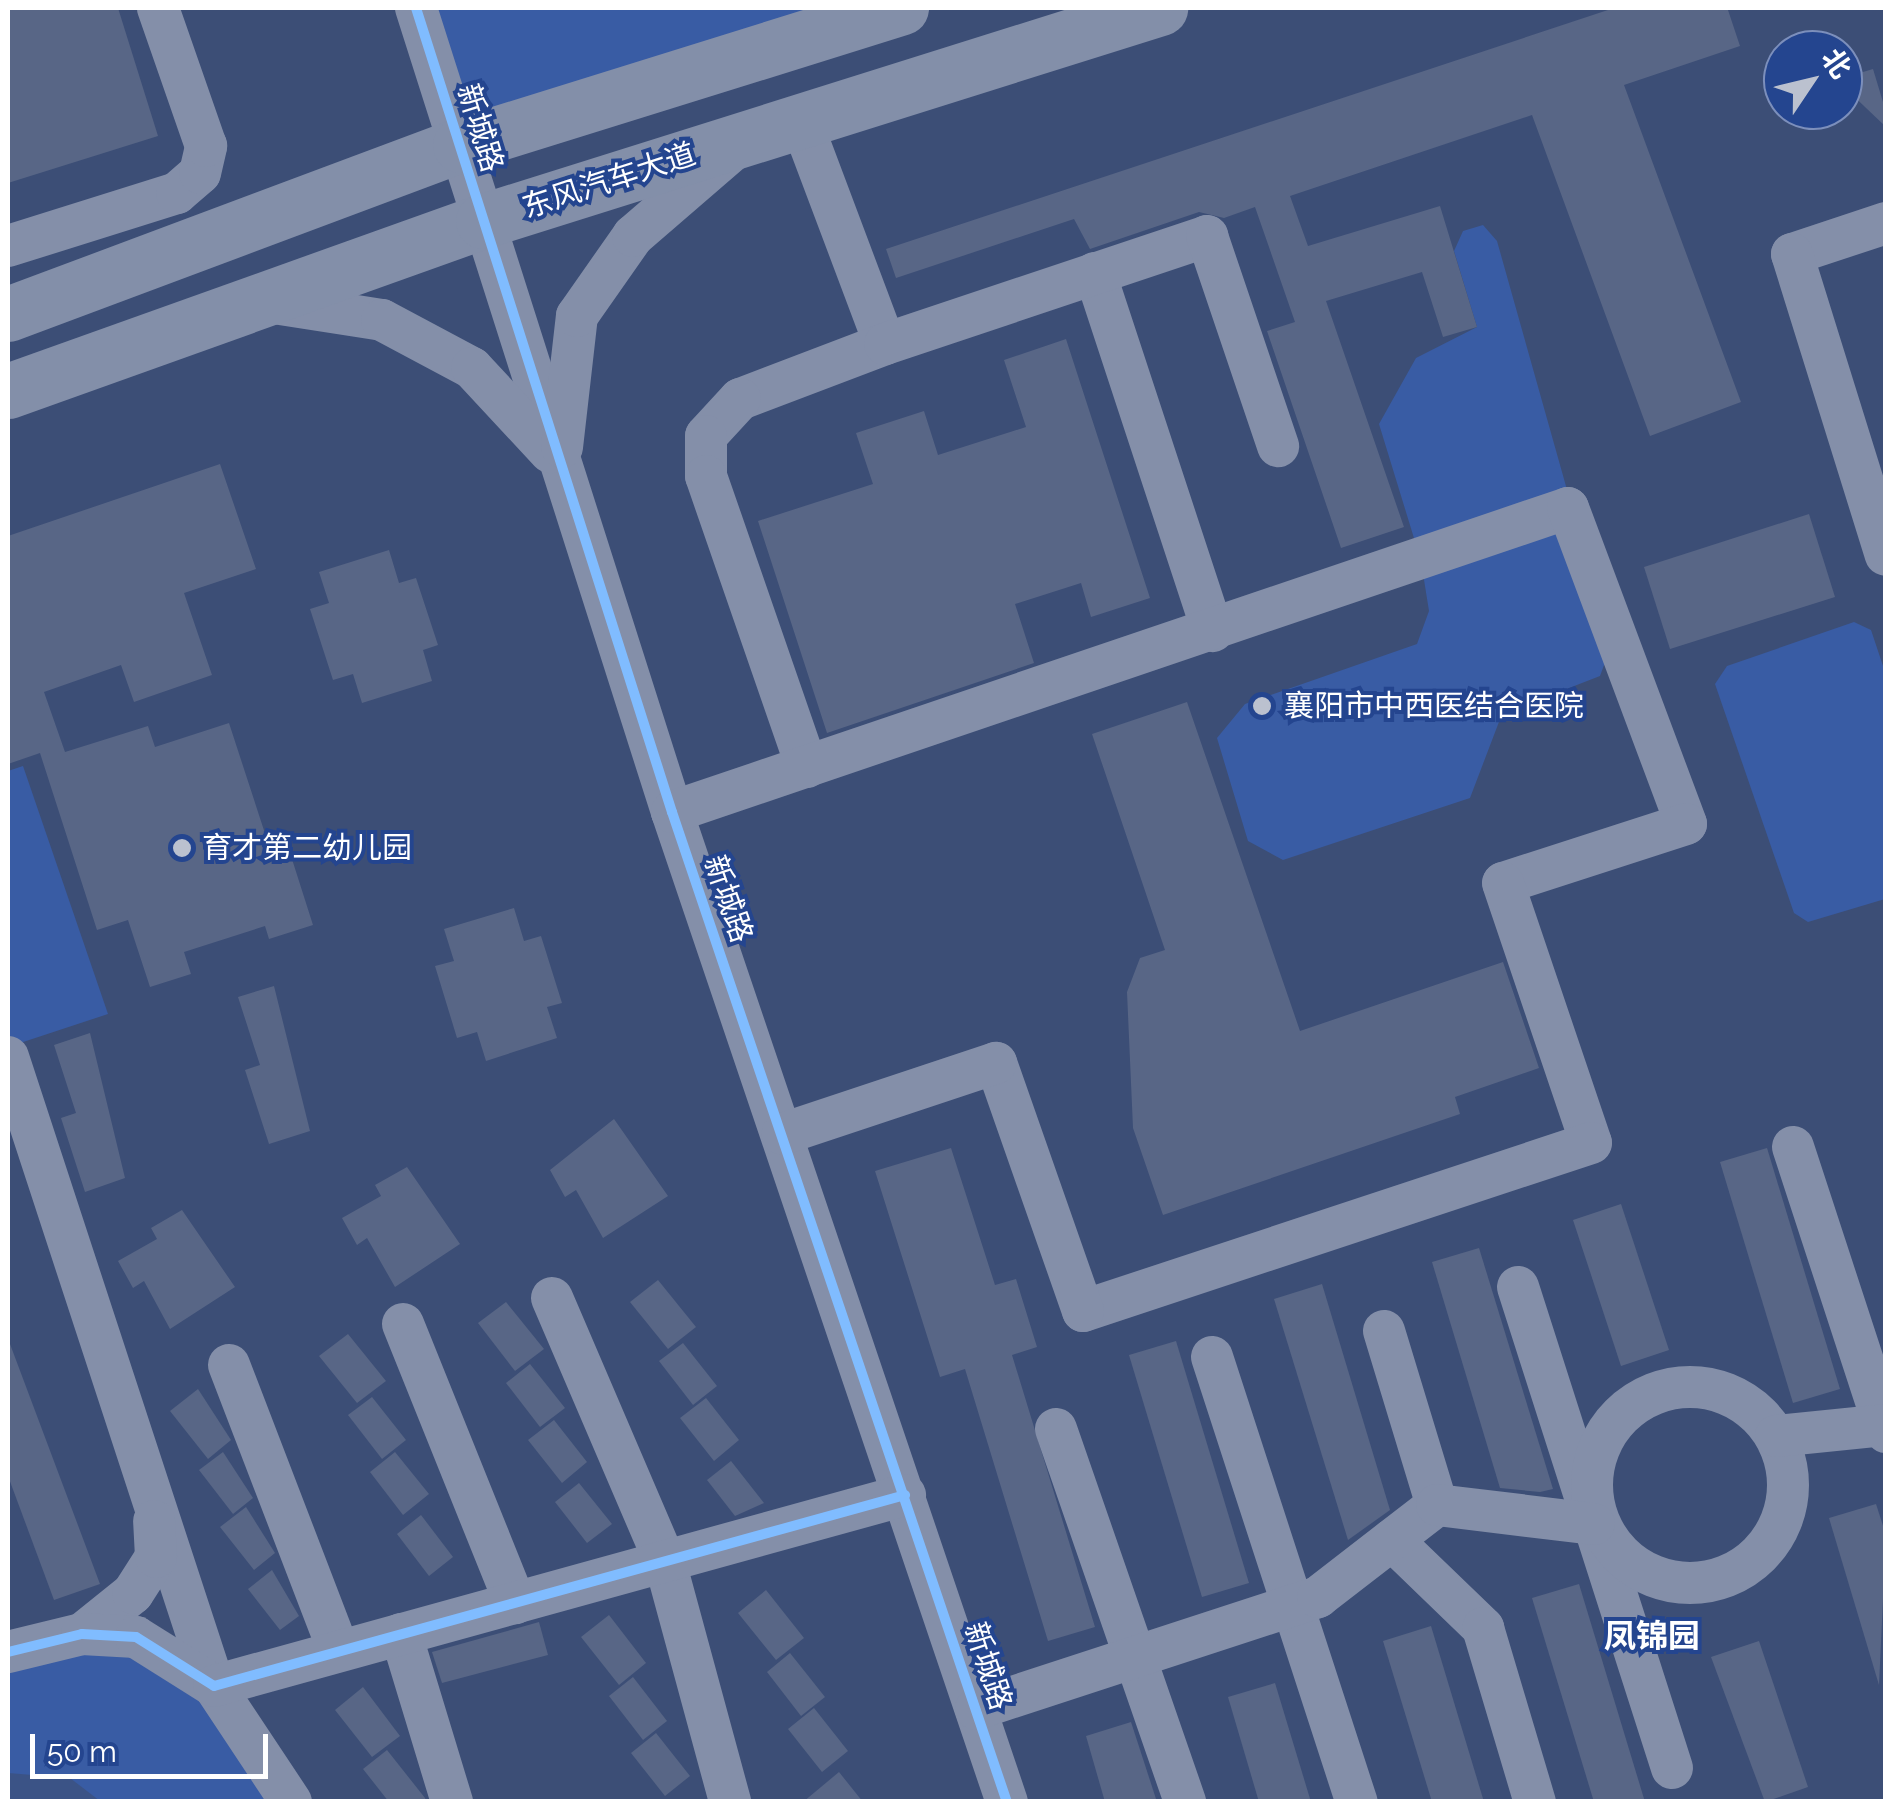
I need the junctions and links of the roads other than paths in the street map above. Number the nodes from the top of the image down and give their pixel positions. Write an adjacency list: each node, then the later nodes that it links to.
1 (158, 8): 10 (street)
2 (416, 8): 7 (street, 新城路)
3 (900, 8): 7 (main road)
4 (1160, 8): 5 (main road, 东风汽车大道)
5 (801, 121): 6 (main road, 东风汽车大道); 14 (street)
6 (746, 138): 8 (main road, 东风汽车大道); 17 (street)
7 (460, 145): 8 (street, 新城路); 13 (main road)
8 (483, 221): 12 (main road, 东风汽车大道); 17 (street, 新城路)
9 (1886, 223): 18 (street)
10 (8, 246)
11 (1095, 273): 14 (street); 16 (street); 19 (street)
12 (261, 300): 15 (main road, 东风汽车大道); 17 (street)
13 (8, 314)
14 (884, 344): 20 (street)
15 (8, 391)
16 (1278, 446)
17 (560, 462): 21 (street, 新城路)
18 (1886, 555)
19 (1213, 631): 20 (street); 23 (street)
20 (807, 767): 21 (street)
21 (672, 812): 23 (street, 新城路)
22 (8, 1056): 34 (street)
23 (782, 1134): 35 (street, 新城路)
24 (1792, 1147): 31 (street)
25 (1518, 1287): 37 (street)
26 (552, 1298): 39 (street)
27 (403, 1324): 40 (street)
28 (1384, 1331): 36 (street)
29 (1212, 1358): 41 (street)
30 (230, 1365): 44 (street)
31 (1885, 1428): 33 (street)
32 (1056, 1430): 46 (street)
33 (1776, 1436): 37 (street); 37 (street)
34 (152, 1496): 42 (street); 47 (street)
35 (906, 1496): 39 (street); 48 (street, 新城路)
36 (1437, 1506): 37 (street); 38 (street)
37 (1594, 1524): 49 (street)
38 (1392, 1540): 41 (street); 56 (street)
39 (665, 1562): 40 (street); 52 (street)
40 (516, 1603): 43 (street)
41 (1294, 1605): 46 (street); 55 (street)
42 (82, 1634): 45 (street); 47 (street)
43 (401, 1634): 44 (street); 51 (street)
44 (339, 1651): 47 (street)
45 (8, 1652)
46 (1136, 1656): 48 (street); 54 (street)
47 (214, 1686): 50 (street)
48 (976, 1709): 53 (street, 新城路)
49 (1672, 1768)
50 (291, 1802)
51 (452, 1802)
52 (730, 1802)
53 (1007, 1802)
54 (1185, 1802)
55 (1357, 1802)
56 (1535, 1802)

